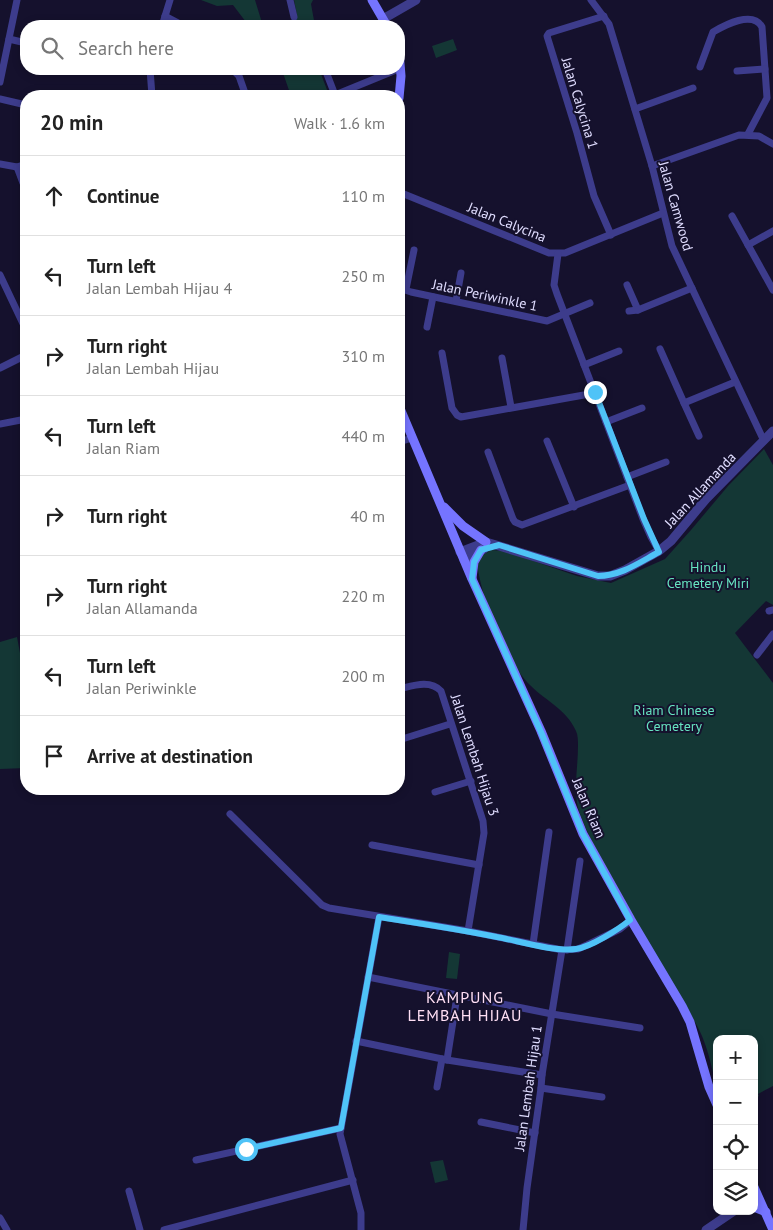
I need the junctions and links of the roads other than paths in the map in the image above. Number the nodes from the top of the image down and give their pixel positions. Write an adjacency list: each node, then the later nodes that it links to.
1 (17, 0): 14 (street)
2 (170, 0): 7 (street)
3 (290, 0): 9 (street)
4 (372, 0): 12 (main road)
5 (416, 0): 13 (street)
6 (591, 0): 8 (street, Jalan Camwood)
7 (165, 16): 10 (street); 11 (street)
8 (604, 16): 33 (street, Jalan Camwood); 47 (street, Jalan Calycina 1)
9 (294, 17)
10 (164, 20)
11 (173, 20)
12 (383, 20)
13 (389, 20)
14 (9, 39): 15 (street); 24 (street)
15 (20, 42)
16 (700, 67): 17 (street)
17 (765, 69): 18 (street); 35 (street)
18 (737, 71)
19 (150, 75): 26 (street)
20 (238, 75): 27 (street)
21 (327, 75): 28 (street)
22 (378, 75): 29 (street)
23 (401, 75): 30 (main road)
24 (0, 82)
25 (693, 88): 33 (street)
26 (152, 90)
27 (244, 90)
28 (334, 90)
29 (348, 90)
30 (400, 90)
31 (0, 98): 32 (street)
32 (20, 103)
33 (635, 109): 40 (street, Jalan Camwood)
34 (773, 133): 36 (street)
35 (748, 134): 36 (street); 40 (street)
36 (764, 138): 37 (street)
37 (773, 144)
38 (0, 164): 41 (street)
39 (20, 166): 41 (street)
40 (652, 166): 44 (street, Jalan Camwood)
41 (17, 167): 42 (street)
42 (20, 175)
43 (405, 194): 50 (street, Jalan Calycina)
44 (663, 213): 47 (street, Jalan Calycina); 55 (street, Jalan Camwood)
45 (732, 216): 48 (street)
46 (773, 231): 48 (street)
47 (611, 234): 50 (street, Jalan Calycina)
48 (748, 245): 57 (street)
49 (414, 250): 53 (street)
50 (558, 254): 63 (street)
51 (461, 273): 59 (street)
52 (0, 275): 64 (street)
53 (405, 282)
54 (628, 285): 61 (street)
55 (692, 288): 61 (street); 73 (street, Jalan Camwood)
56 (405, 290): 58 (street, Jalan Periwinkle 1)
57 (773, 290)
58 (433, 296): 59 (street, Jalan Periwinkle 1); 65 (street)
59 (456, 301): 63 (street, Jalan Periwinkle 1)
60 (590, 303): 63 (street, Jalan Periwinkle 1)
61 (638, 310): 62 (street)
62 (629, 311)
63 (564, 312): 71 (street)
64 (20, 317)
65 (427, 327)
66 (660, 349): 75 (street)
67 (619, 351): 71 (street)
68 (442, 353): 76 (street)
69 (20, 358): 72 (street)
70 (502, 358): 76 (street)
71 (584, 365): 74 (street)
72 (0, 368)
73 (736, 382): 75 (street); 87 (street, Jalan Camwood)
74 (595, 392): 76 (street); 80 (street)
75 (684, 403): 83 (street)
76 (511, 407)
77 (642, 408): 80 (street)
78 (20, 420): 81 (street)
79 (405, 421): 84 (main road, Jalan Riam)
80 (606, 422): 90 (street)
81 (0, 424)
82 (773, 431): 87 (street, Jalan Allamanda)
83 (699, 436)
84 (412, 438): 85 (street); 92 (main road, Jalan Riam)
85 (405, 440)
86 (547, 441): 93 (street)
87 (764, 441): 95 (street, Jalan Allamanda)
88 (488, 452): 93 (street)
89 (666, 462): 90 (street)
90 (627, 477): 91 (street)
91 (630, 485): 93 (street); 95 (street)
92 (440, 504): 94 (main road); 96 (main road, Jalan Riam)
93 (574, 507)
94 (484, 546): 95 (street, Jalan Allamanda); 96 (street); 97 (main road)
95 (659, 552)
96 (462, 556): 97 (main road, Jalan Riam)
97 (472, 579): 111 (main road, Jalan Riam)
98 (773, 634): 99 (street)
99 (757, 655)
100 (405, 688): 101 (street, Jalan Lembah Hijau 3)
101 (450, 724): 102 (street); 103 (street, Jalan Lembah Hijau 3)
102 (405, 738)
103 (470, 782): 104 (street); 109 (street, Jalan Lembah Hijau 3)
104 (435, 792)
105 (230, 814): 110 (street)
106 (549, 832): 113 (street)
107 (372, 845): 109 (street)
108 (580, 861): 114 (street, Jalan Lembah Hijau 1)
109 (479, 865): 112 (street, Jalan Lembah Hijau 3)
110 (379, 917): 112 (street); 115 (street)
111 (630, 920): 114 (street); 124 (main road, Jalan Riam)
112 (468, 931): 113 (street)
113 (533, 944): 114 (street)
114 (565, 950): 117 (street, Jalan Lembah Hijau 1)
115 (368, 977): 116 (street); 119 (street)
116 (457, 996): 117 (street); 120 (street)
117 (552, 1014): 118 (street); 121 (street, Jalan Lembah Hijau 1)
118 (640, 1028)
119 (356, 1041): 120 (street); 127 (street)
120 (445, 1059): 121 (street); 122 (street)
121 (542, 1075): 123 (street, Jalan Lembah Hijau 1)
122 (437, 1087)
123 (541, 1088): 125 (street); 128 (street, Jalan Lembah Hijau 1)
124 (713, 1096)
125 (602, 1097)
126 (481, 1122): 128 (street)
127 (340, 1131): 129 (street); 130 (street)
128 (535, 1133): 141 (street, Jalan Lembah Hijau 1)
129 (196, 1160)
130 (353, 1180): 139 (street); 140 (street)
131 (128, 1191): 138 (street)
132 (758, 1200): 134 (main road)
133 (758, 1209): 134 (main road)
134 (766, 1212): 143 (main road)
135 (728, 1215): 142 (street)
136 (0, 1218): 137 (street)
137 (7, 1230)
138 (140, 1230)
139 (164, 1230)
140 (361, 1230)
141 (523, 1230)
142 (706, 1230)
143 (773, 1230)

